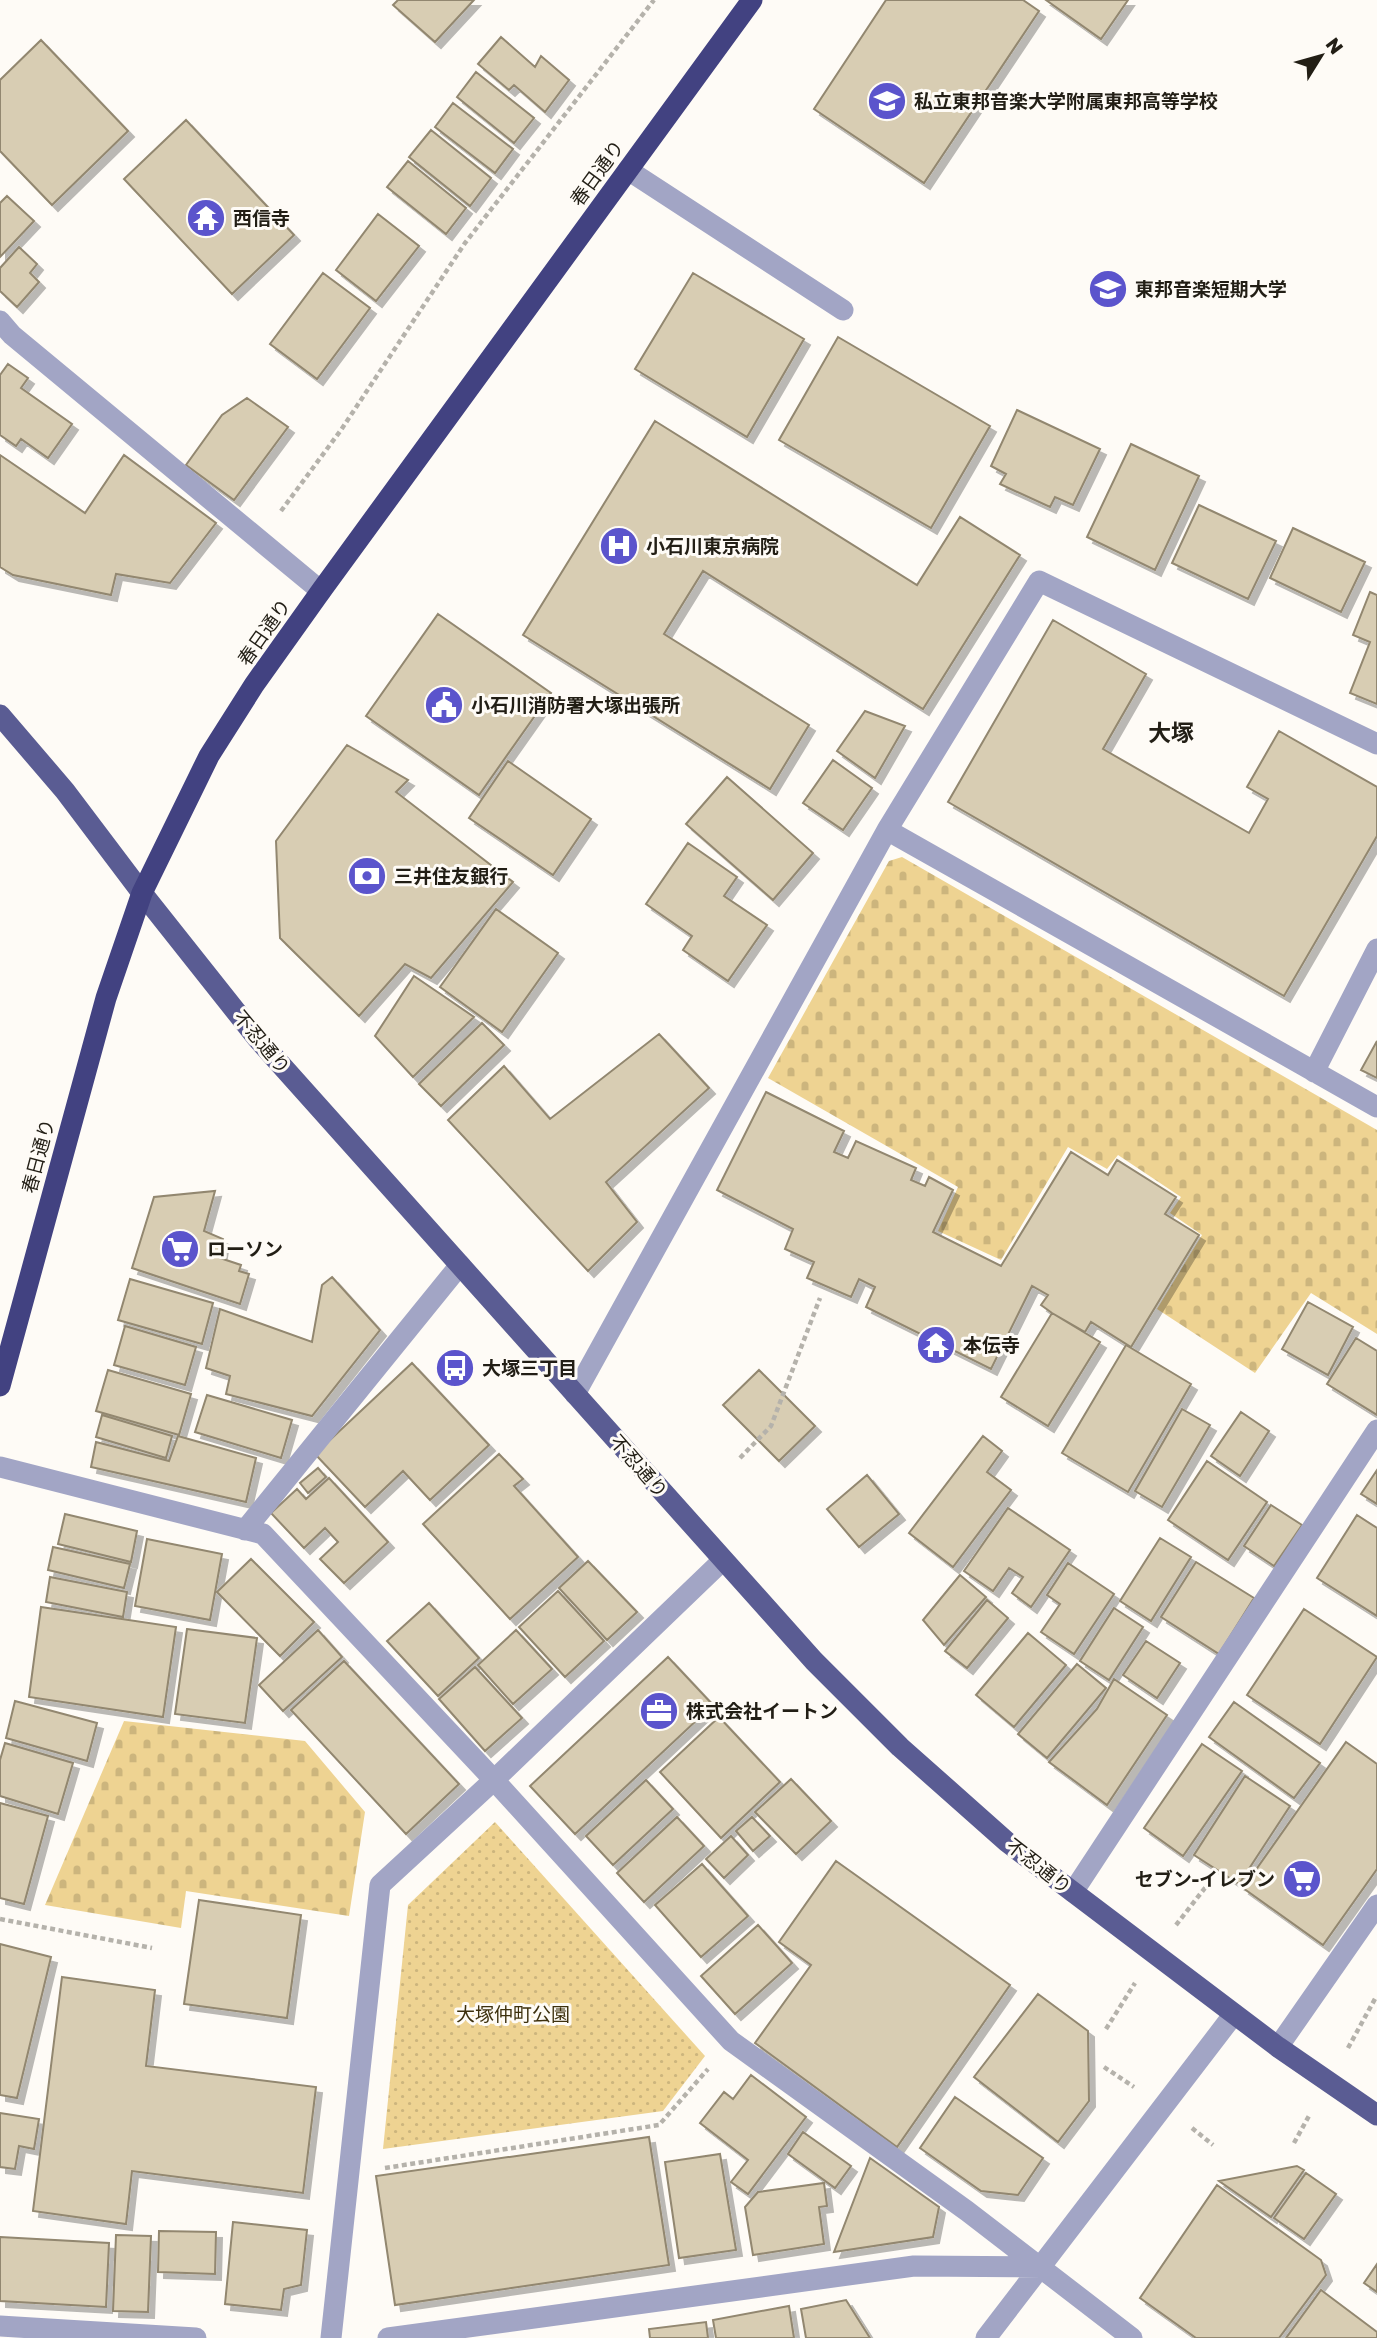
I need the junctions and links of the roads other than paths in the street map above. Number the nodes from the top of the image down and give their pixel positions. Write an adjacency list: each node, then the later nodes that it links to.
1 (752, 0): 2 (highway, 春日通り)
2 (628, 170): 3 (street); 5 (highway, 春日通り)
3 (843, 310)
4 (0, 321): 5 (street)
5 (321, 591): 9 (highway, 春日通り)
6 (0, 715): 9 (main road, 不忍通り)
7 (1377, 744): 8 (street)
8 (887, 831): 11 (street); 15 (street)
9 (142, 893): 13 (main road, 不忍通り); 14 (highway, 春日通り)
10 (1377, 949): 11 (street)
11 (1314, 1072): 12 (street)
12 (1377, 1107)
13 (460, 1265): 15 (main road, 不忍通り); 18 (street)
14 (0, 1386)
15 (575, 1394): 19 (main road, 不忍通り)
16 (1377, 1430): 21 (street)
17 (0, 1467): 18 (street)
18 (245, 1530): 20 (street)
19 (722, 1561): 20 (street); 21 (main road, 不忍通り)
20 (494, 1780): 26 (street); 29 (street)
21 (1073, 1892): 23 (main road, 不忍通り)
22 (1377, 1905): 24 (street)
23 (1234, 2014): 24 (main road, 不忍通り); 26 (street)
24 (1278, 2047): 25 (main road, 不忍通り)
25 (1377, 2115)
26 (1041, 2267): 30 (street); 31 (street); 32 (street)
27 (0, 2326): 28 (street)
28 (196, 2338)
29 (331, 2338)
30 (388, 2338)
31 (986, 2338)
32 (1132, 2338)

